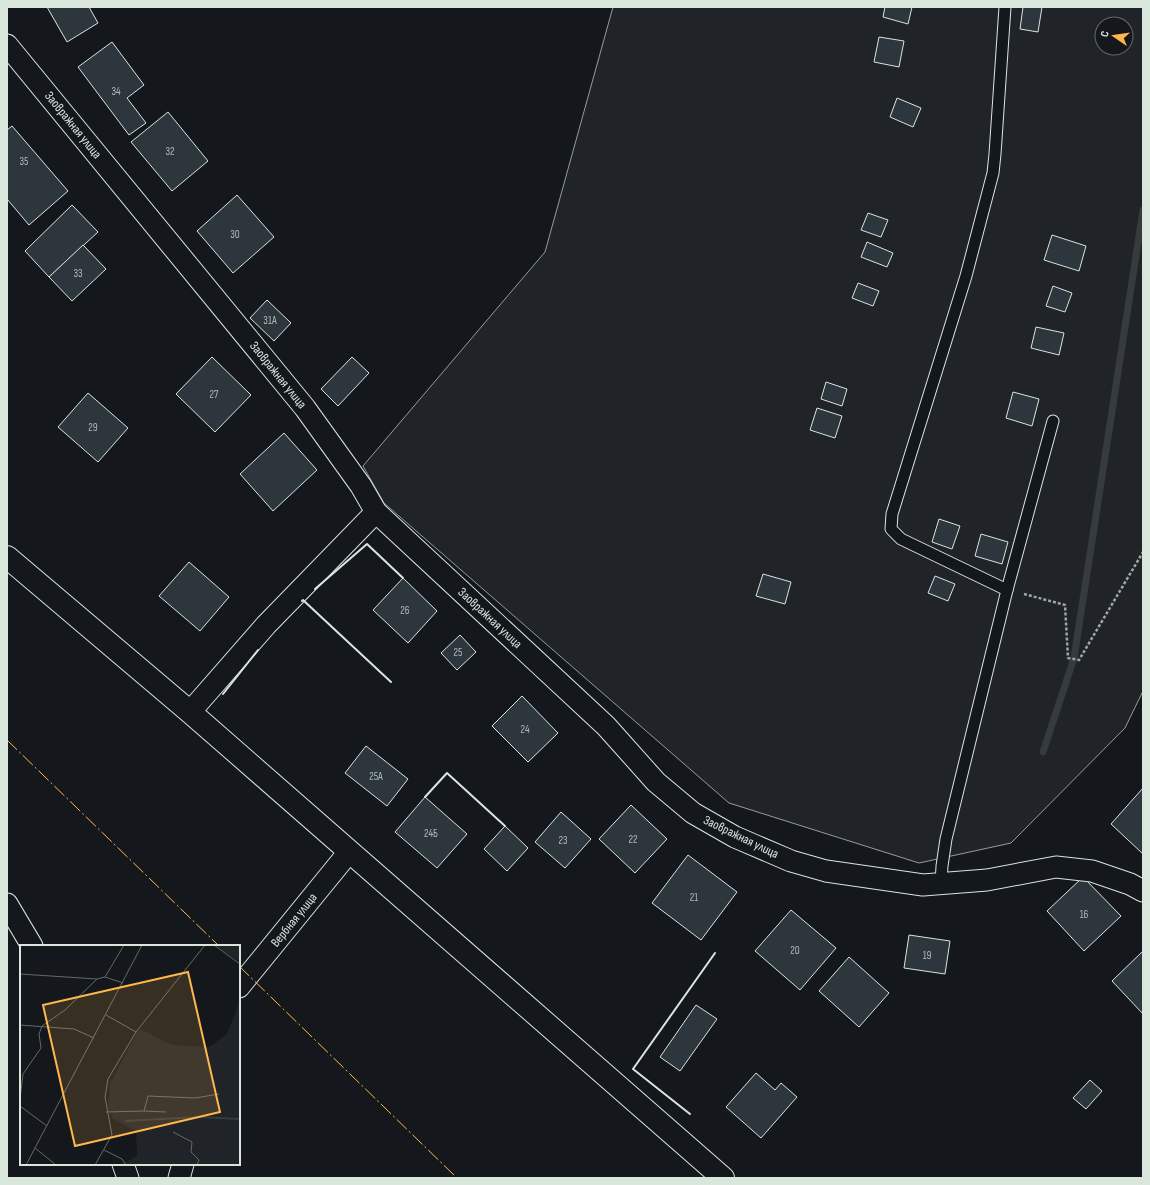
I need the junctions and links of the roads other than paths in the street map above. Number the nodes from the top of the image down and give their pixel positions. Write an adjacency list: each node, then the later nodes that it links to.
1 (1005, 7): 6 (lane)
2 (7, 45): 4 (street, Заовражная улица)
3 (1053, 421): 6 (lane)
4 (376, 512): 7 (street); 9 (street, Заовражная улица)
5 (7, 557): 7 (street)
6 (1006, 590): 9 (lane)
7 (190, 712): 8 (street)
8 (349, 852): 13 (street, Вербная улица); 18 (street)
9 (941, 884): 10 (street, Заовражная улица)
10 (1143, 891)
11 (7, 904): 12 (street)
12 (31, 945)
13 (240, 986)
14 (124, 1165): 16 (street)
15 (183, 1165): 17 (street)
16 (128, 1178)
17 (179, 1178)
18 (723, 1178)

